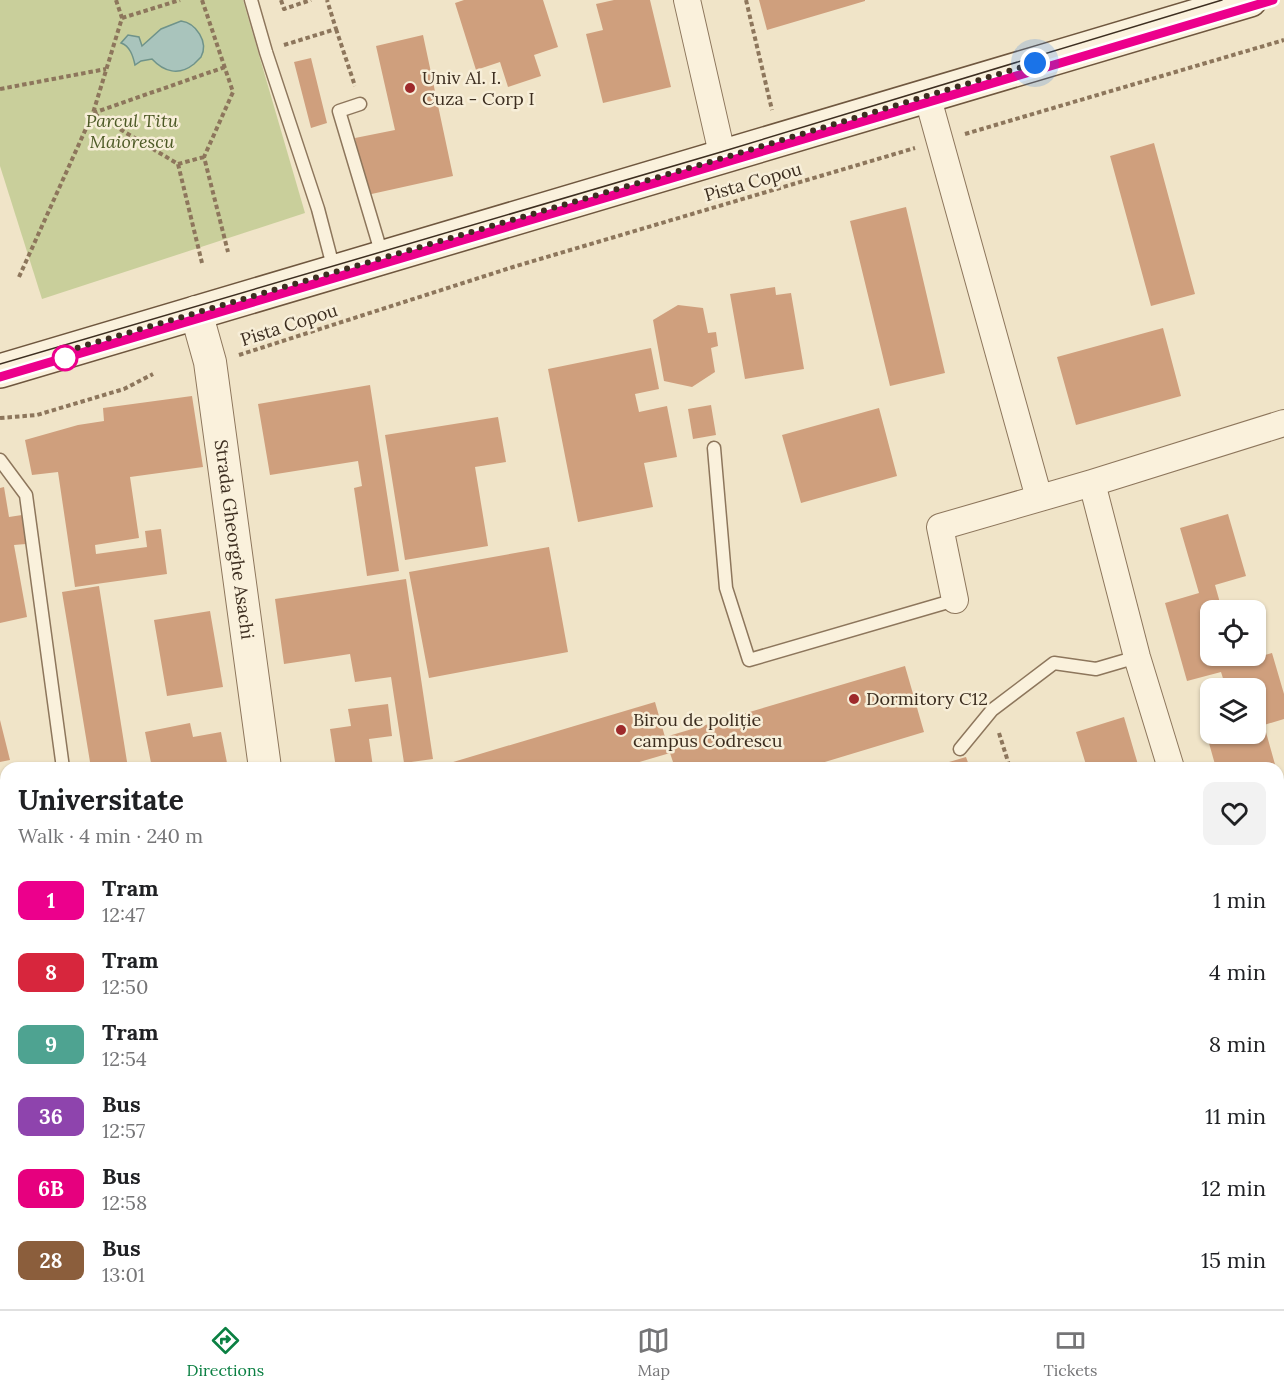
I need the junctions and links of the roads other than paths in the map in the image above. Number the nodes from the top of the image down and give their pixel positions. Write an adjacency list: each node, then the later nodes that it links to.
1 (251, 0): 8 (lane)
2 (687, 0): 6 (street)
3 (1250, 0): 4 (main road)
4 (927, 95): 6 (main road); 15 (street)
5 (360, 104): 7 (lane)
6 (723, 158): 7 (main road)
7 (382, 257): 8 (main road)
8 (334, 271): 9 (main road)
9 (196, 312): 10 (main road); 20 (street, Strada Gheorghe Asachi)
10 (0, 371)
11 (1284, 423): 14 (street)
12 (714, 448): 16 (lane)
13 (0, 460): 19 (lane)
14 (1092, 483): 15 (street); 17 (street)
15 (1039, 498): 16 (street)
16 (955, 600)
17 (1137, 657): 18 (lane); 21 (street)
18 (960, 748)
19 (62, 762)
20 (264, 762)
21 (1168, 762)

